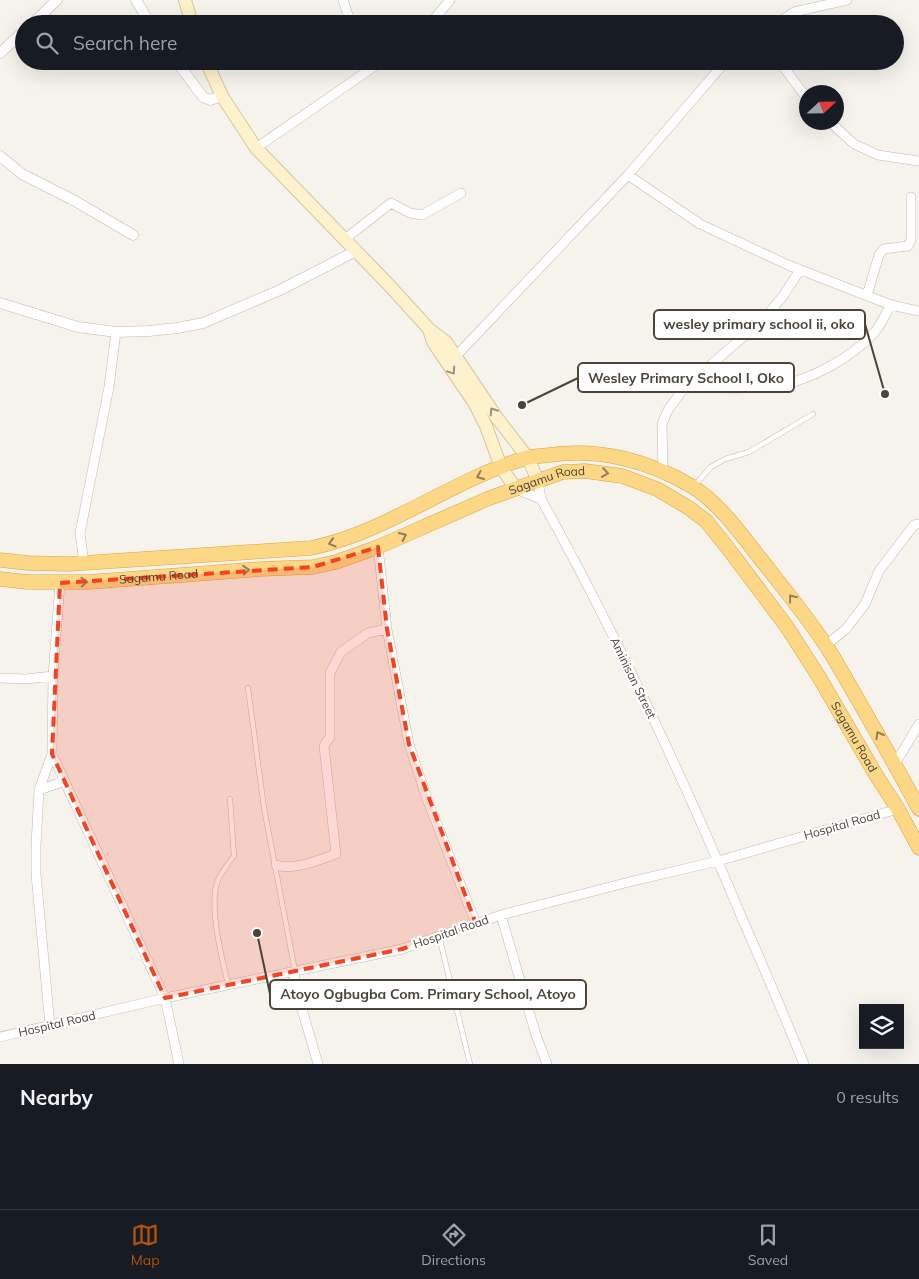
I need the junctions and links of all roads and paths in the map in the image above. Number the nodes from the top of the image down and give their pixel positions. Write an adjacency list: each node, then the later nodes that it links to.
1 (57, 0): 7 (street)
2 (136, 0): 8 (street)
3 (185, 0): 9 (main road)
4 (343, 0): 10 (street)
5 (450, 0): 11 (street)
6 (847, 0): 12 (street)
7 (41, 15)
8 (145, 15)
9 (189, 15)
10 (348, 15)
11 (438, 15)
12 (790, 15)
13 (15, 39): 14 (street)
14 (0, 53)
15 (183, 70): 21 (street)
16 (210, 70): 21 (main road)
17 (363, 70): 23 (street)
18 (718, 70): 26 (street)
19 (786, 70): 20 (street)
20 (799, 88)
21 (222, 96): 23 (main road)
22 (839, 130): 25 (street)
23 (256, 148): 30 (main road)
24 (0, 156): 29 (street)
25 (919, 161)
26 (628, 175): 32 (street); 39 (street)
27 (461, 193): 30 (street)
28 (912, 197): 33 (street)
29 (133, 235)
30 (345, 239): 31 (main road)
31 (356, 251): 37 (main road); 38 (street)
32 (800, 270): 33 (street); 40 (street)
33 (867, 294): 35 (street)
34 (0, 303): 38 (street)
35 (890, 305): 36 (street); 40 (street)
36 (919, 311)
37 (429, 329): 39 (main road); 43 (main road, one-way to 43)
38 (116, 332): 52 (street)
39 (456, 356): 42 (main road, one-way to 39)
40 (685, 387): 44 (street)
41 (813, 414): 46 (lane)
42 (528, 458): 43 (highway, Sagamu Road); 44 (highway, Sagamu Road); 45 (main road)
43 (501, 468): 47 (main road); 52 (highway, Sagamu Road, one-way to 52)
44 (662, 472): 46 (highway, Sagamu Road)
45 (538, 481): 47 (highway, Sagamu Road); 48 (street, Aminisan Street); 66 (highway, Sagamu Road, one-way to 66)
46 (693, 487): 56 (highway, Sagamu Road, one-way to 46)
47 (516, 489): 48 (street); 50 (highway, Sagamu Road, one-way to 47)
48 (541, 499): 69 (street, Aminisan Street)
49 (919, 524): 56 (street)
50 (378, 547): 54 (highway, Sagamu Road, one-way to 50); 55 (street)
51 (0, 560): 52 (highway, Sagamu Road)
52 (84, 563)
53 (0, 579): 54 (highway, Sagamu Road)
54 (60, 582): 57 (street)
55 (387, 629): 70 (street); 72 (street)
56 (826, 644): 62 (highway, Sagamu Road, one-way to 56)
57 (53, 676): 58 (street); 61 (street)
58 (0, 678)
59 (248, 688): 70 (lane)
60 (919, 724): 62 (street)
61 (52, 754): 63 (street); 64 (street)
62 (895, 764): 67 (highway, Sagamu Road)
63 (65, 782): 64 (street); 76 (street)
64 (39, 790): 77 (street)
65 (230, 799): 75 (lane)
66 (898, 809): 68 (highway, Sagamu Road); 69 (street, Hospital Road)
67 (919, 809)
68 (919, 848)
69 (718, 861): 71 (street, Hospital Road); 83 (street, Aminisan Street)
70 (276, 865): 74 (lane)
71 (500, 915): 72 (street, Hospital Road); 82 (street)
72 (476, 924): 73 (street, Hospital Road)
73 (439, 936): 74 (street, Hospital Road); 81 (lane)
74 (295, 971): 75 (street, Hospital Road); 80 (street)
75 (228, 984): 76 (street, Hospital Road)
76 (165, 998): 77 (street, Hospital Road); 79 (street)
77 (50, 1026): 78 (street, Hospital Road)
78 (0, 1037)
79 (179, 1064)
80 (318, 1064)
81 (470, 1064)
82 (547, 1064)
83 (804, 1064)

